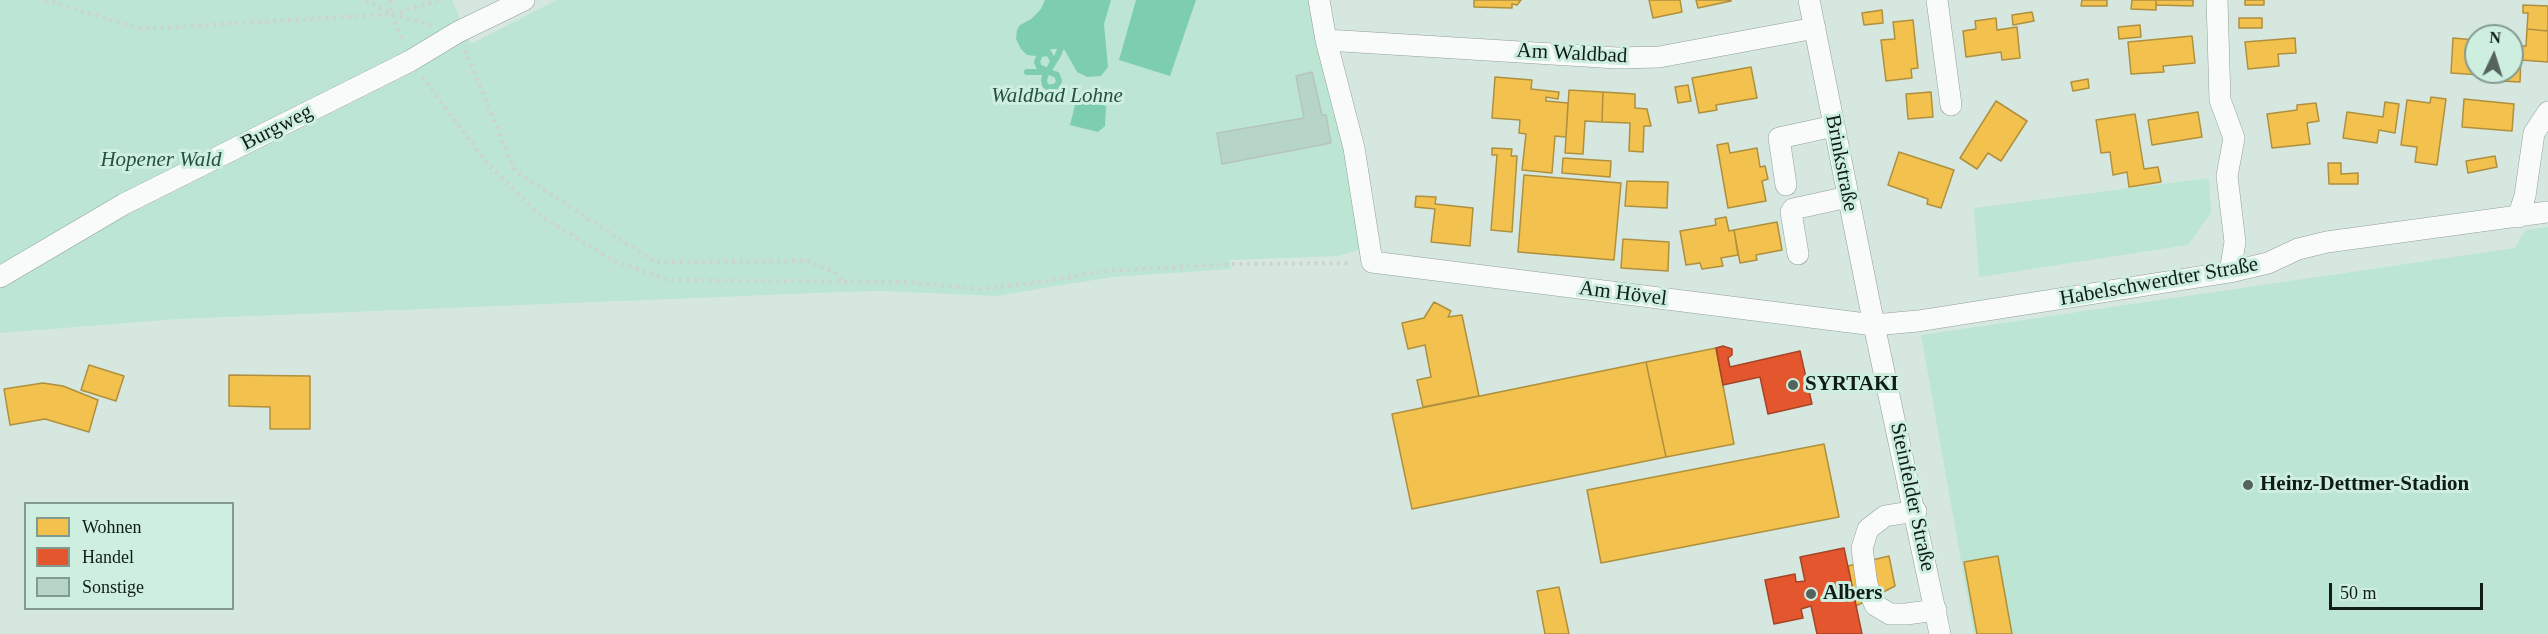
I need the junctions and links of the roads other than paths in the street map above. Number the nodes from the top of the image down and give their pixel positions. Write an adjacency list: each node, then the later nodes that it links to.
1 (524, 0): 17 (street, Burgweg)
2 (1319, 0): 7 (street)
3 (1809, 0): 6 (street, Brinkstraße)
4 (1937, 0): 8 (street)
5 (2217, 0): 16 (street)
6 (1815, 28): 7 (street, Am Waldbad); 10 (street, Brinkstraße)
7 (1326, 40): 18 (street, Am Hövel)
8 (1951, 105)
9 (2548, 112): 14 (street)
10 (1834, 126): 11 (street); 12 (street, Brinkstraße)
11 (1786, 185)
12 (1848, 197): 15 (street); 18 (street, Brinkstraße)
13 (2548, 212): 14 (street, Habelschwerdter Straße)
14 (2518, 217): 16 (street, Habelschwerdter Straße)
15 (1798, 254)
16 (2230, 272): 18 (street, Habelschwerdter Straße)
17 (0, 277)
18 (1874, 326): 19 (street, Steinfelder Straße)
19 (1916, 511): 20 (street, Steinfelder Straße); 20 (street)
20 (1936, 610): 21 (street, Steinfelder Straße)
21 (1940, 634)

